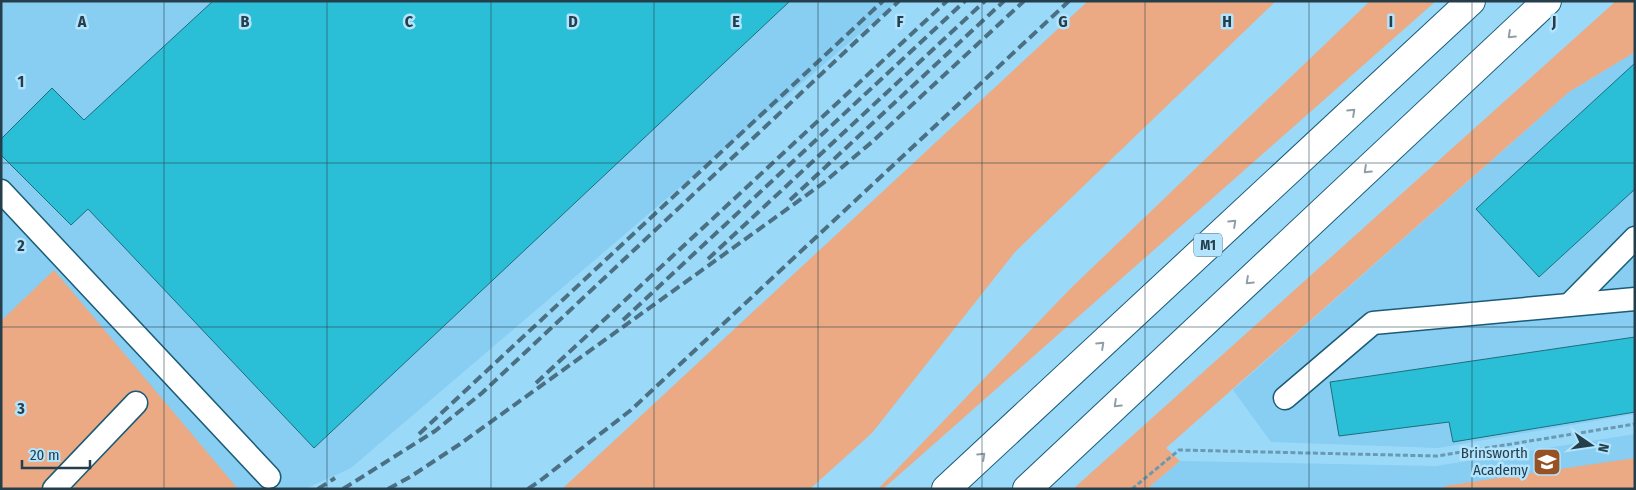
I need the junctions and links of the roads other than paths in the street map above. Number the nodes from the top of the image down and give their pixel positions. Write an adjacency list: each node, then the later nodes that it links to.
1 (1471, 1): 11 (highway, M1, one-way to 1)
2 (1547, 1): 12 (highway, one-way to 12)
3 (1, 191): 9 (lane)
4 (1635, 238): 6 (lane)
5 (1635, 299): 6 (lane)
6 (1571, 304): 7 (lane)
7 (1285, 398)
8 (136, 403): 10 (lane)
9 (269, 477)
10 (54, 489)
11 (946, 489)
12 (1027, 489)

